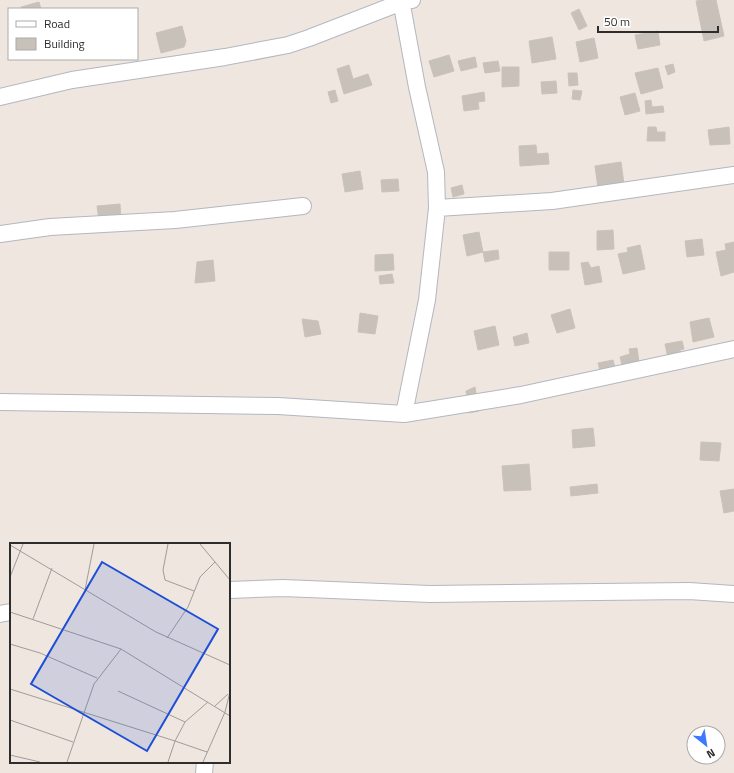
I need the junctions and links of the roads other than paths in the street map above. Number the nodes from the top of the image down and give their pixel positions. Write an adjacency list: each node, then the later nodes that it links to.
1 (405, 1): 2 (street); 5 (street)
2 (0, 97)
3 (734, 175): 5 (street)
4 (303, 206): 6 (street)
5 (437, 208): 9 (street)
6 (0, 234)
7 (734, 349): 9 (street)
8 (0, 402): 9 (street)
9 (404, 414)
10 (230, 590): 11 (street)
11 (734, 594)
12 (10, 612): 13 (street)
13 (0, 614)
14 (205, 763): 15 (street)
15 (204, 773)

